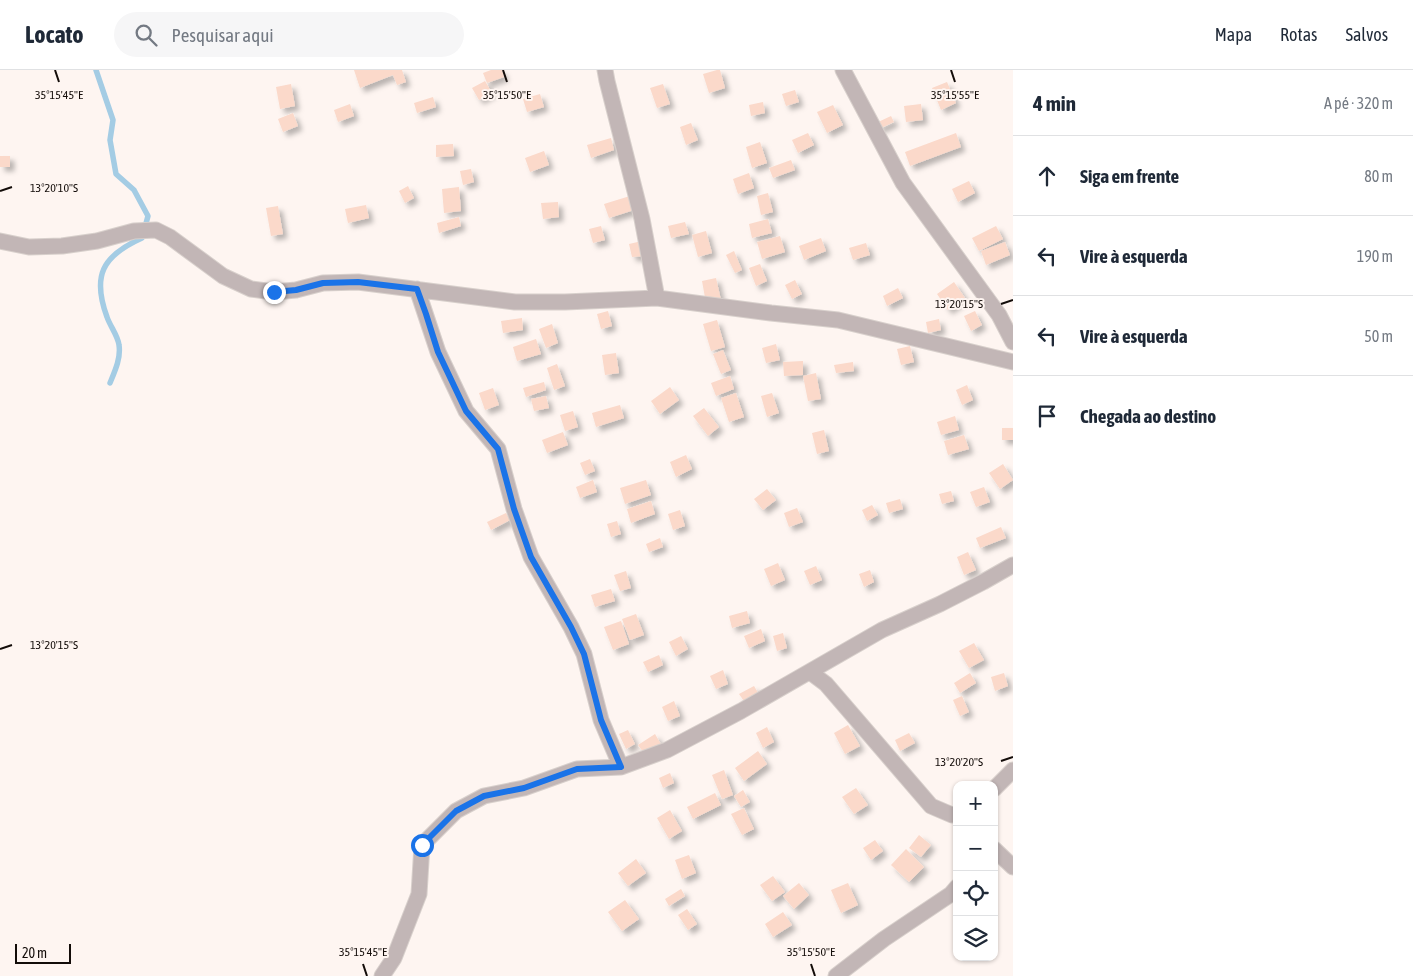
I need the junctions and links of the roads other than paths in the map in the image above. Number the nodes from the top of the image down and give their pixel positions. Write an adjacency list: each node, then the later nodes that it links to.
1 (605, 70): 5 (street)
2 (842, 70): 6 (street)
3 (0, 241): 4 (street)
4 (417, 289): 5 (street); 10 (street)
5 (657, 298): 7 (street)
6 (1013, 342)
7 (1013, 362)
8 (1013, 565): 9 (street)
9 (810, 672): 10 (street); 13 (street)
10 (621, 767): 17 (street)
11 (1013, 770): 12 (street)
12 (998, 785)
13 (953, 815)
14 (998, 853): 15 (street)
15 (1013, 867)
16 (953, 892): 18 (street)
17 (382, 976)
18 (836, 976)

